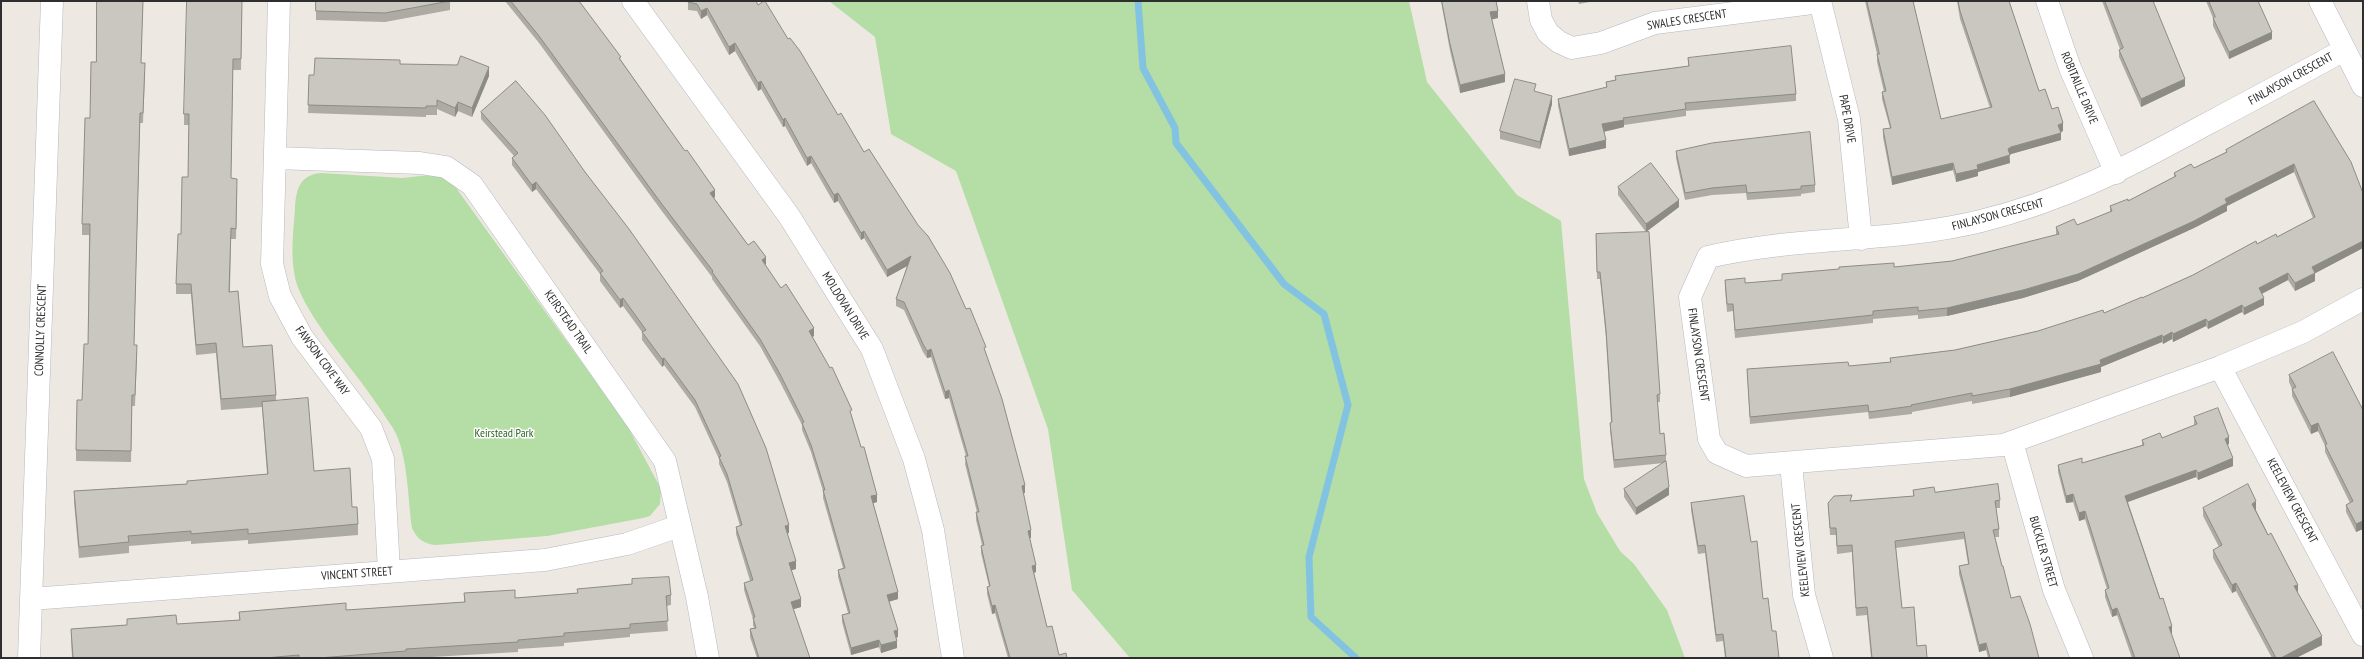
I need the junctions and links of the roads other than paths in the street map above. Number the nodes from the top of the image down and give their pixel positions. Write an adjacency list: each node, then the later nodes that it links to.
1 (52, 1): 19 (street, CONNOLLY CRESCENT)
2 (279, 1): 10 (street, FAWSON COVE WAY)
3 (633, 1): 23 (street, MOLDOVAN DRIVE)
4 (1538, 1): 7 (street, SWALES CRESCENT)
5 (2047, 1): 11 (street, ROBITAILLE DRIVE)
6 (2320, 1): 8 (street)
7 (1820, 2): 12 (street, PAPE DRIVE)
8 (2344, 50): 9 (street); 11 (street, FINLAYSON CRESCENT)
9 (2363, 86)
10 (275, 158): 17 (street, KEIRSTEAD TRAIL); 18 (street, FAWSON COVE WAY)
11 (2116, 173): 12 (street, FINLAYSON CRESCENT)
12 (1861, 239): 16 (street, FINLAYSON CRESCENT)
13 (2363, 299): 14 (street, FINLAYSON CRESCENT)
14 (2220, 367): 15 (street, FINLAYSON CRESCENT); 20 (street, KEELEVIEW CRESCENT)
15 (2012, 442): 16 (street, FINLAYSON CRESCENT); 25 (street, BUCKLER STREET)
16 (1791, 464): 24 (street, KEELEVIEW CRESCENT)
17 (679, 526): 18 (street, VINCENT STREET); 22 (street, KEIRSTEAD TRAIL)
18 (389, 572): 19 (street, VINCENT STREET)
19 (31, 599): 21 (street, CONNOLLY CRESCENT)
20 (2363, 635)
21 (29, 658)
22 (708, 658)
23 (953, 658)
24 (1822, 658)
25 (2082, 658)

